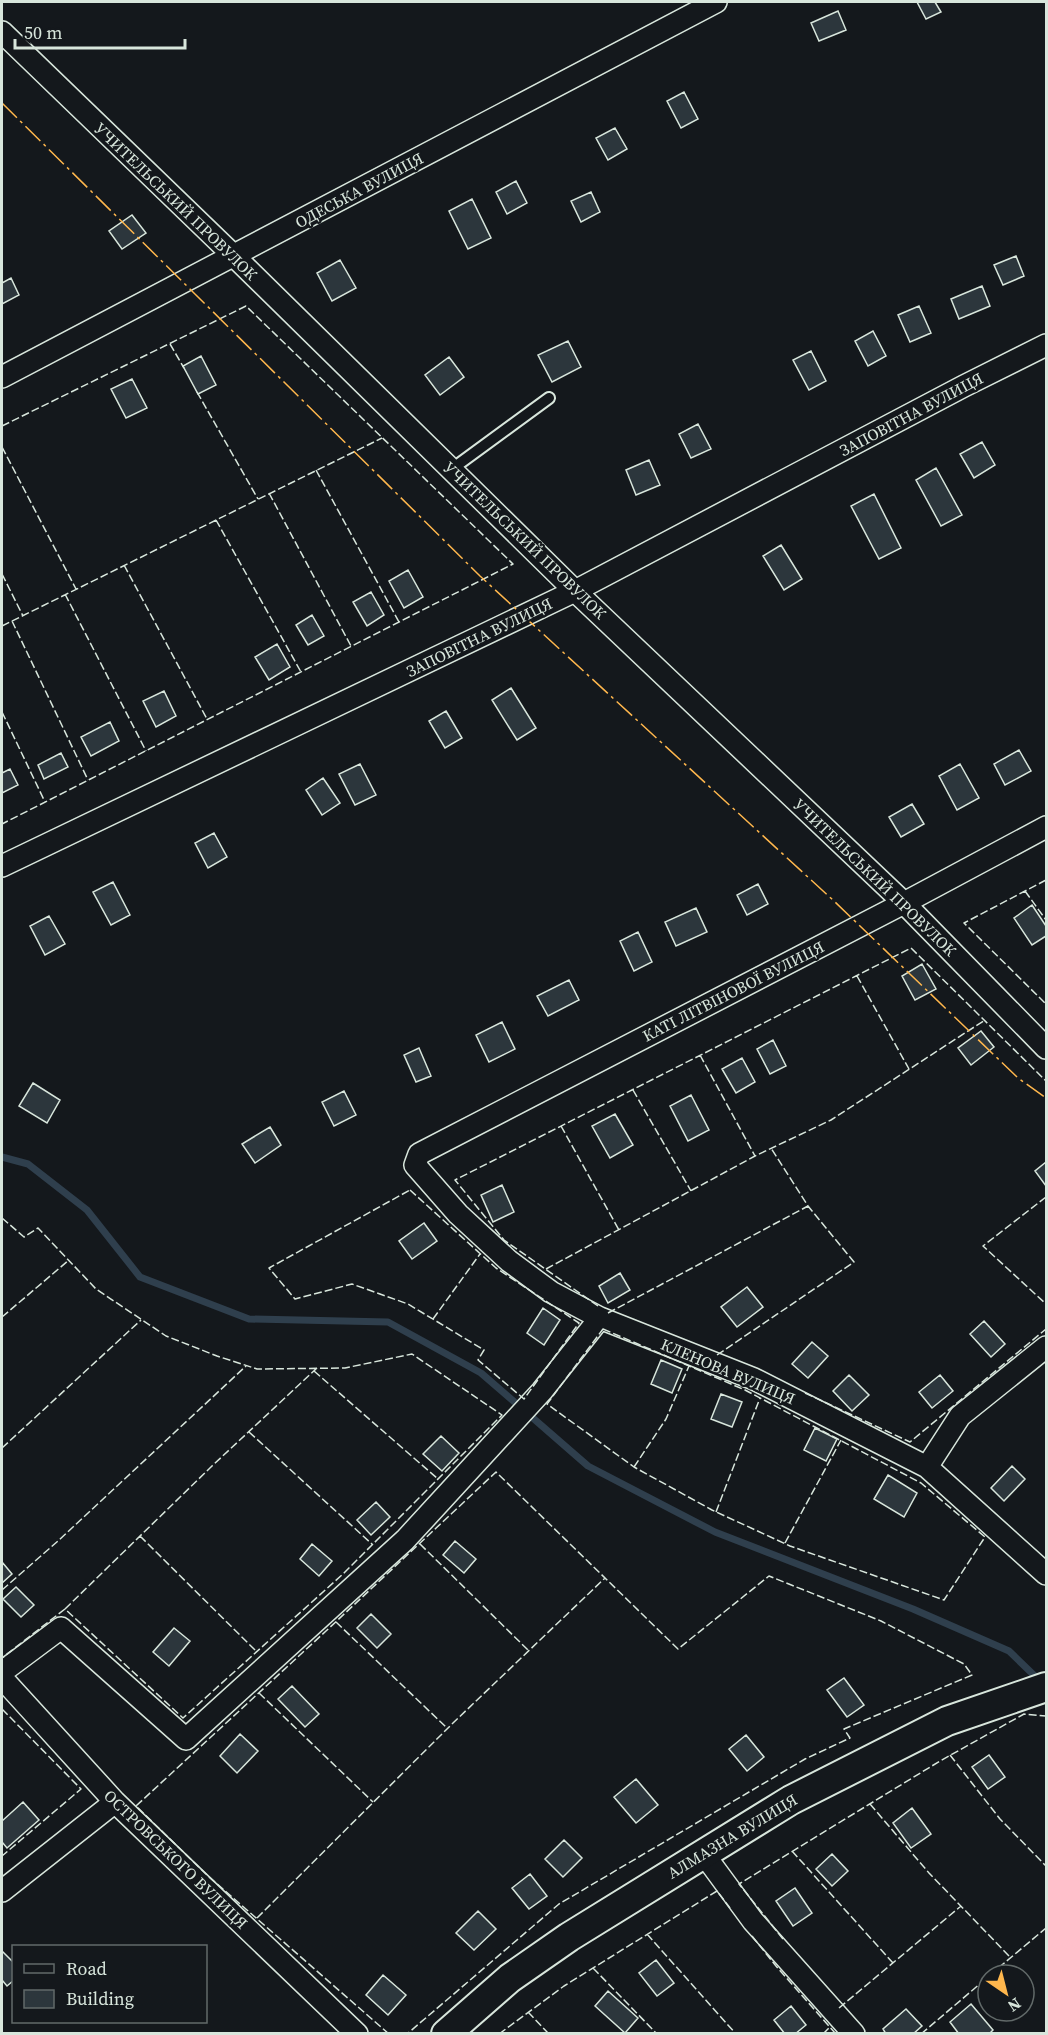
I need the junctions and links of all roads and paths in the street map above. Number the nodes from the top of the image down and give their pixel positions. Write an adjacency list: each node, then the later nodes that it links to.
1 (716, 2): 3 (street, ОДЕСЬКА ВУЛИЦЯ)
2 (2, 32): 3 (street, УЧИТЕЛЬСЬКИЙ ПРОВУЛОК)
3 (234, 256): 5 (street, ОДЕСЬКА ВУЛИЦЯ); 7 (street, УЧИТЕЛЬСЬКИЙ ПРОВУЛОК)
4 (1047, 345): 8 (street, ЗАПОВІТНА ВУЛИЦЯ)
5 (2, 377)
6 (549, 398): 7 (lane)
7 (452, 469): 8 (street, УЧИТЕЛЬСЬКИЙ ПРОВУЛОК)
8 (575, 591): 10 (street, ЗАПОВІТНА ВУЛИЦЯ); 11 (street, УЧИТЕЛЬСЬКИЙ ПРОВУЛОК)
9 (1047, 827): 11 (street, КАТІ ЛІТВІНОВОЇ ВУЛИЦЯ)
10 (2, 866)
11 (904, 903): 12 (street, УЧИТЕЛЬСЬКИЙ ПРОВУЛОК); 13 (street, КАТІ ЛІТВІНОВОЇ ВУЛИЦЯ)
12 (1047, 1048)
13 (419, 1154): 14 (street, КЛЕНОВА ВУЛИЦЯ)
14 (600, 1318): 16 (street, КЛЕНОВА ВУЛИЦЯ); 18 (street)
15 (1047, 1347): 16 (street)
16 (927, 1467): 17 (street, КЛЕНОВА ВУЛИЦЯ)
17 (1047, 1574)
18 (2, 1672)
19 (2, 1678): 21 (street, ОСТРОВСЬКОГО ВУЛИЦЯ)
20 (1047, 1687): 22 (main road, АЛМАЗНА ВУЛИЦЯ)
21 (115, 1802): 23 (street); 24 (street, ОСТРОВСЬКОГО ВУЛИЦЯ)
22 (703, 1853): 25 (main road, АЛМАЗНА ВУЛИЦЯ); 26 (street)
23 (2, 1891)
24 (357, 2034)
25 (446, 2034)
26 (854, 2034)

